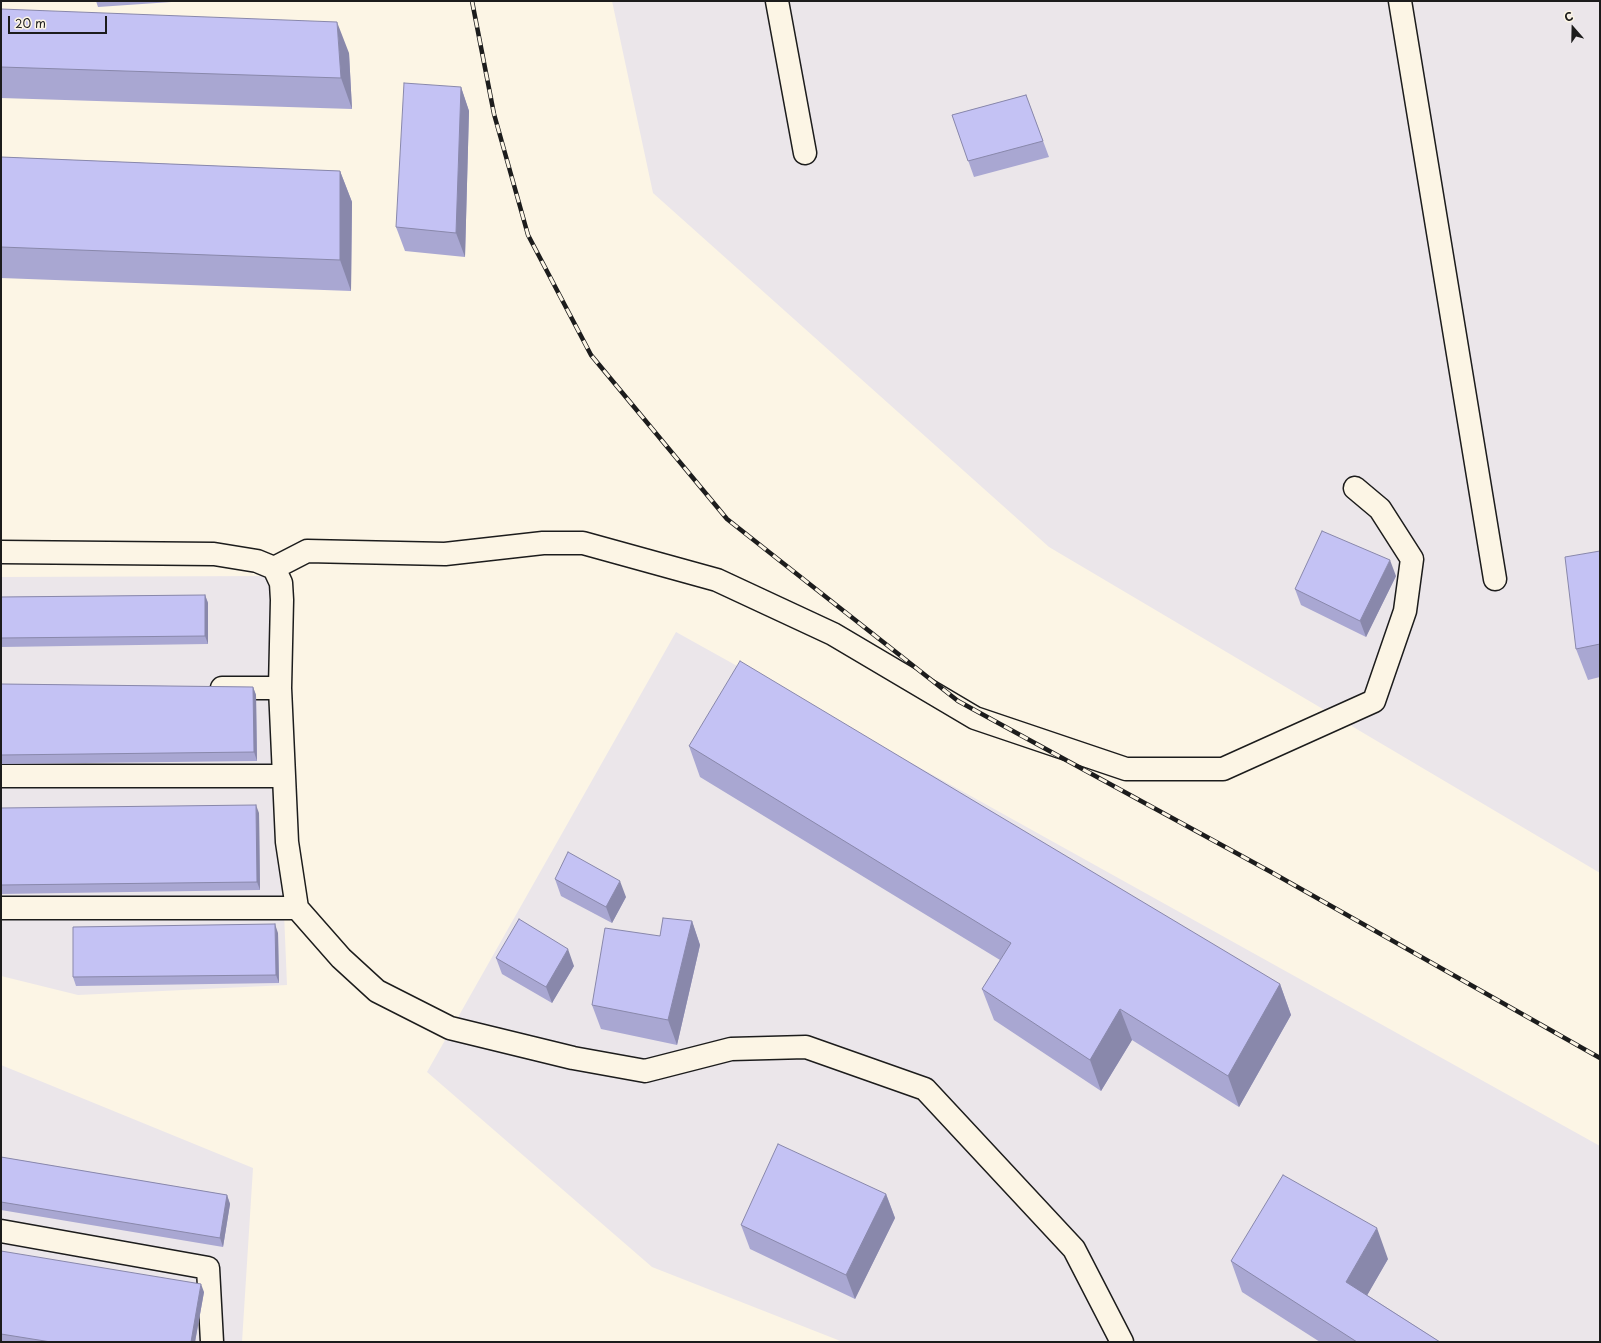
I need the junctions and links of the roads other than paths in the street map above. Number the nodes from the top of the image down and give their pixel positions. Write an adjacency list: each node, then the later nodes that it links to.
1 (777, 1): 3 (lane)
2 (1400, 1): 7 (lane)
3 (805, 153)
4 (1356, 488): 6 (lane)
5 (1, 552): 6 (lane)
6 (274, 568): 9 (lane)
7 (1495, 579)
8 (201, 688): 9 (lane)
9 (280, 688): 11 (lane)
10 (1, 776): 11 (lane)
11 (284, 776): 13 (lane)
12 (1, 908): 13 (lane)
13 (297, 908): 16 (lane)
14 (1, 1231): 15 (lane)
15 (212, 1342)
16 (1122, 1342)

